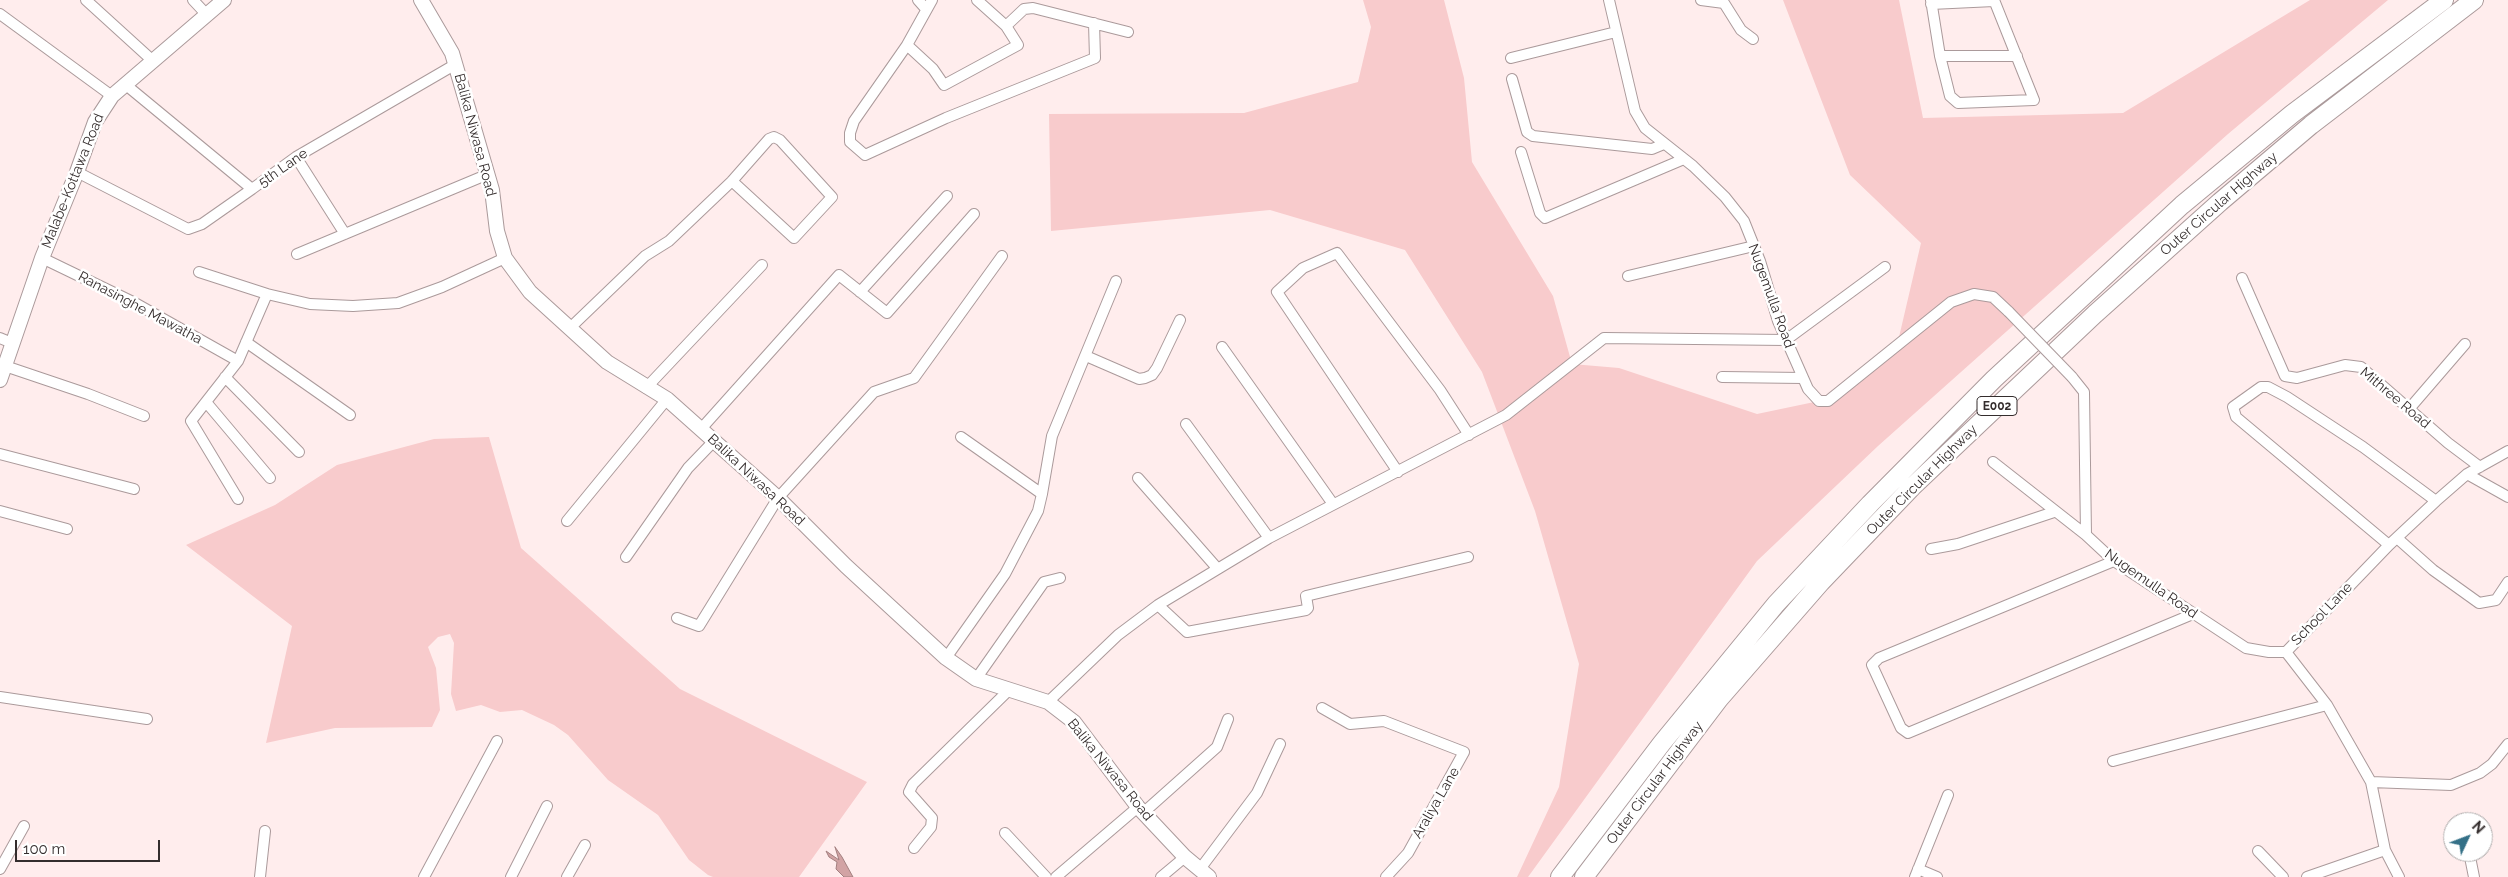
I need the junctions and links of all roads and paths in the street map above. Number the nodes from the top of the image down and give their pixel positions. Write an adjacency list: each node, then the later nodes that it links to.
1 (86, 0): 25 (street)
2 (193, 0): 15 (street)
3 (224, 0): 15 (street, Malabe-Kottawa Road)
4 (421, 0): 26 (street, Balika Niwasa Road)
5 (918, 0): 13 (street)
6 (977, 0): 17 (street)
7 (1608, 0): 19 (street, Nugemulla Road)
8 (1701, 0): 20 (street)
9 (2444, 0): 150 (highway, Outer Circular Highway / E002)
10 (2474, 0): 151 (highway, Outer Circular Highway / E002)
11 (1994, 1): 12 (street); 23 (street)
12 (1931, 2): 22 (street)
13 (929, 4): 21 (street)
14 (0, 14): 29 (street)
15 (206, 15): 25 (street, Malabe-Kottawa Road)
16 (1094, 23): 17 (street); 18 (street); 21 (street)
17 (1006, 26): 21 (street)
18 (1128, 32)
19 (1616, 32): 24 (street); 30 (street, Nugemulla Road)
20 (1752, 39)
21 (907, 45)
22 (1940, 56): 23 (street); 23 (street)
23 (2017, 56)
24 (1511, 58)
25 (153, 61): 28 (street, Malabe-Kottawa Road)
26 (456, 64): 32 (street, 5th Lane); 35 (street, Balika Niwasa Road)
27 (1512, 79): 30 (street)
28 (126, 85): 29 (street, Malabe-Kottawa Road); 37 (street, 5th Lane)
29 (112, 96): 34 (street, Malabe-Kottawa Road)
30 (1664, 144): 33 (street, Nugemulla Road)
31 (1521, 152): 33 (street)
32 (296, 157): 37 (street, 5th Lane); 40 (street)
33 (1684, 159): 41 (street, Nugemulla Road)
34 (78, 172): 37 (street); 44 (street, Malabe-Kottawa Road)
35 (486, 175): 40 (street); 45 (street, Balika Niwasa Road)
36 (732, 181): 36 (street); 55 (street)
37 (252, 189)
38 (947, 196): 52 (street)
39 (974, 214): 52 (street)
40 (345, 234): 42 (street)
41 (1754, 246): 49 (street); 56 (street, Nugemulla Road)
42 (297, 254)
43 (1002, 256): 91 (street)
44 (42, 258): 57 (street, Malabe-Kottawa Road); 62 (street, Ranasinghe Mawatha)
45 (505, 258): 53 (street); 55 (street, Balika Niwasa Road)
46 (762, 265): 68 (street)
47 (1885, 267): 56 (street)
48 (199, 272): 53 (street)
49 (1628, 276)
50 (2242, 278): 71 (street, Mithree Road)
51 (1116, 281): 61 (street)
52 (860, 292): 75 (street)
53 (267, 294): 58 (street)
54 (1180, 320): 61 (street)
55 (570, 328): 68 (street, Balika Niwasa Road)
56 (1786, 340): 66 (street, Nugemulla Road); 76 (street)
57 (6, 341): 63 (street, Malabe-Kottawa Road)
58 (246, 342): 62 (street); 72 (street)
59 (2465, 344): 71 (street)
60 (1222, 346): 94 (street)
61 (1086, 356): 89 (street)
62 (238, 360): 65 (street)
63 (5, 366): 67 (street, Malabe-Kottawa Road); 73 (street)
64 (1722, 376): 66 (street)
65 (225, 377): 70 (street); 80 (street)
66 (1804, 378): 99 (street, Nugemulla Road, bridge)
67 (0, 380)
68 (646, 388): 69 (street, Balika Niwasa Road)
69 (668, 399): 75 (street, Balika Niwasa Road); 97 (street)
70 (206, 402): 86 (street); 92 (street)
71 (2409, 409): 83 (street, Mithree Road)
72 (350, 415)
73 (144, 416)
74 (1186, 424): 100 (street)
75 (701, 429): 78 (street, Balika Niwasa Road)
76 (1469, 435): 84 (street); 84 (street)
77 (960, 437): 89 (street)
78 (713, 442): 91 (street, Balika Niwasa Road); 103 (street)
79 (2508, 451): 83 (street, School Lane)
80 (299, 452)
81 (0, 454): 88 (street)
82 (1993, 462): 96 (street, Nugemulla Road)
83 (2480, 468): 85 (street, School Lane)
84 (1398, 472): 94 (street)
85 (2467, 474): 90 (street); 93 (street, School Lane)
86 (270, 478)
87 (1138, 478): 106 (street)
88 (134, 488)
89 (1042, 494): 113 (street)
90 (2508, 497)
91 (778, 498): 111 (street); 113 (street, Balika Niwasa Road)
92 (238, 499)
93 (2436, 501): 101 (street, School Lane); 101 (street)
94 (1333, 504): 100 (street)
95 (0, 511): 98 (street)
96 (2054, 512): 99 (street, Nugemulla Road); 102 (street)
97 (567, 521)
98 (67, 529)
99 (2086, 535): 105 (street, Nugemulla Road)
100 (1269, 538): 106 (street)
101 (2393, 542): 108 (street); 112 (street, School Lane)
102 (1931, 549)
103 (626, 557)
104 (1468, 557): 109 (street)
105 (2114, 561): 110 (street, Nugemulla Road); 110 (street)
106 (1217, 568): 109 (street)
107 (1060, 578): 114 (street)
108 (2508, 582)
109 (1158, 605): 117 (street)
110 (2193, 614): 112 (street, Nugemulla Road)
111 (677, 618)
112 (2286, 652): 118 (street, School Lane)
113 (946, 658): 114 (street, Balika Niwasa Road)
114 (976, 679): 115 (street, Balika Niwasa Road)
115 (1009, 690): 117 (street, Balika Niwasa Road); 134 (street)
116 (0, 697): 120 (street)
117 (1048, 702): 129 (street, Balika Niwasa Road)
118 (2326, 704): 125 (street); 126 (street, School Lane)
119 (1322, 708): 149 (street, Araliya Lane)
120 (147, 719)
121 (1228, 719): 129 (street)
122 (497, 741): 143 (street)
123 (1280, 744): 140 (street)
124 (2508, 744): 126 (street)
125 (2113, 761)
126 (2371, 782): 135 (street, School Lane)
127 (1948, 795): 141 (street)
128 (547, 806): 144 (street)
129 (1140, 810): 137 (street, Balika Niwasa Road); 147 (street)
130 (24, 826): 139 (street)
131 (265, 830): 142 (street)
132 (1005, 833): 146 (street)
133 (585, 845): 145 (street)
134 (914, 848)
135 (2385, 850): 154 (street); 155 (street, School Lane)
136 (2258, 851): 153 (street)
137 (1185, 857): 140 (street, Balika Niwasa Road); 148 (street)
138 (2471, 862): 156 (street)
139 (0, 869)
140 (1204, 873)
141 (1917, 873): 152 (street)
142 (260, 877)
143 (424, 877)
144 (511, 877)
145 (566, 877)
146 (1046, 877)
147 (1056, 877)
148 (1161, 877)
149 (1386, 877)
150 (1560, 877)
151 (1584, 877)
152 (1937, 877)
153 (2283, 877)
154 (2307, 877)
155 (2399, 877)
156 (2474, 877)

